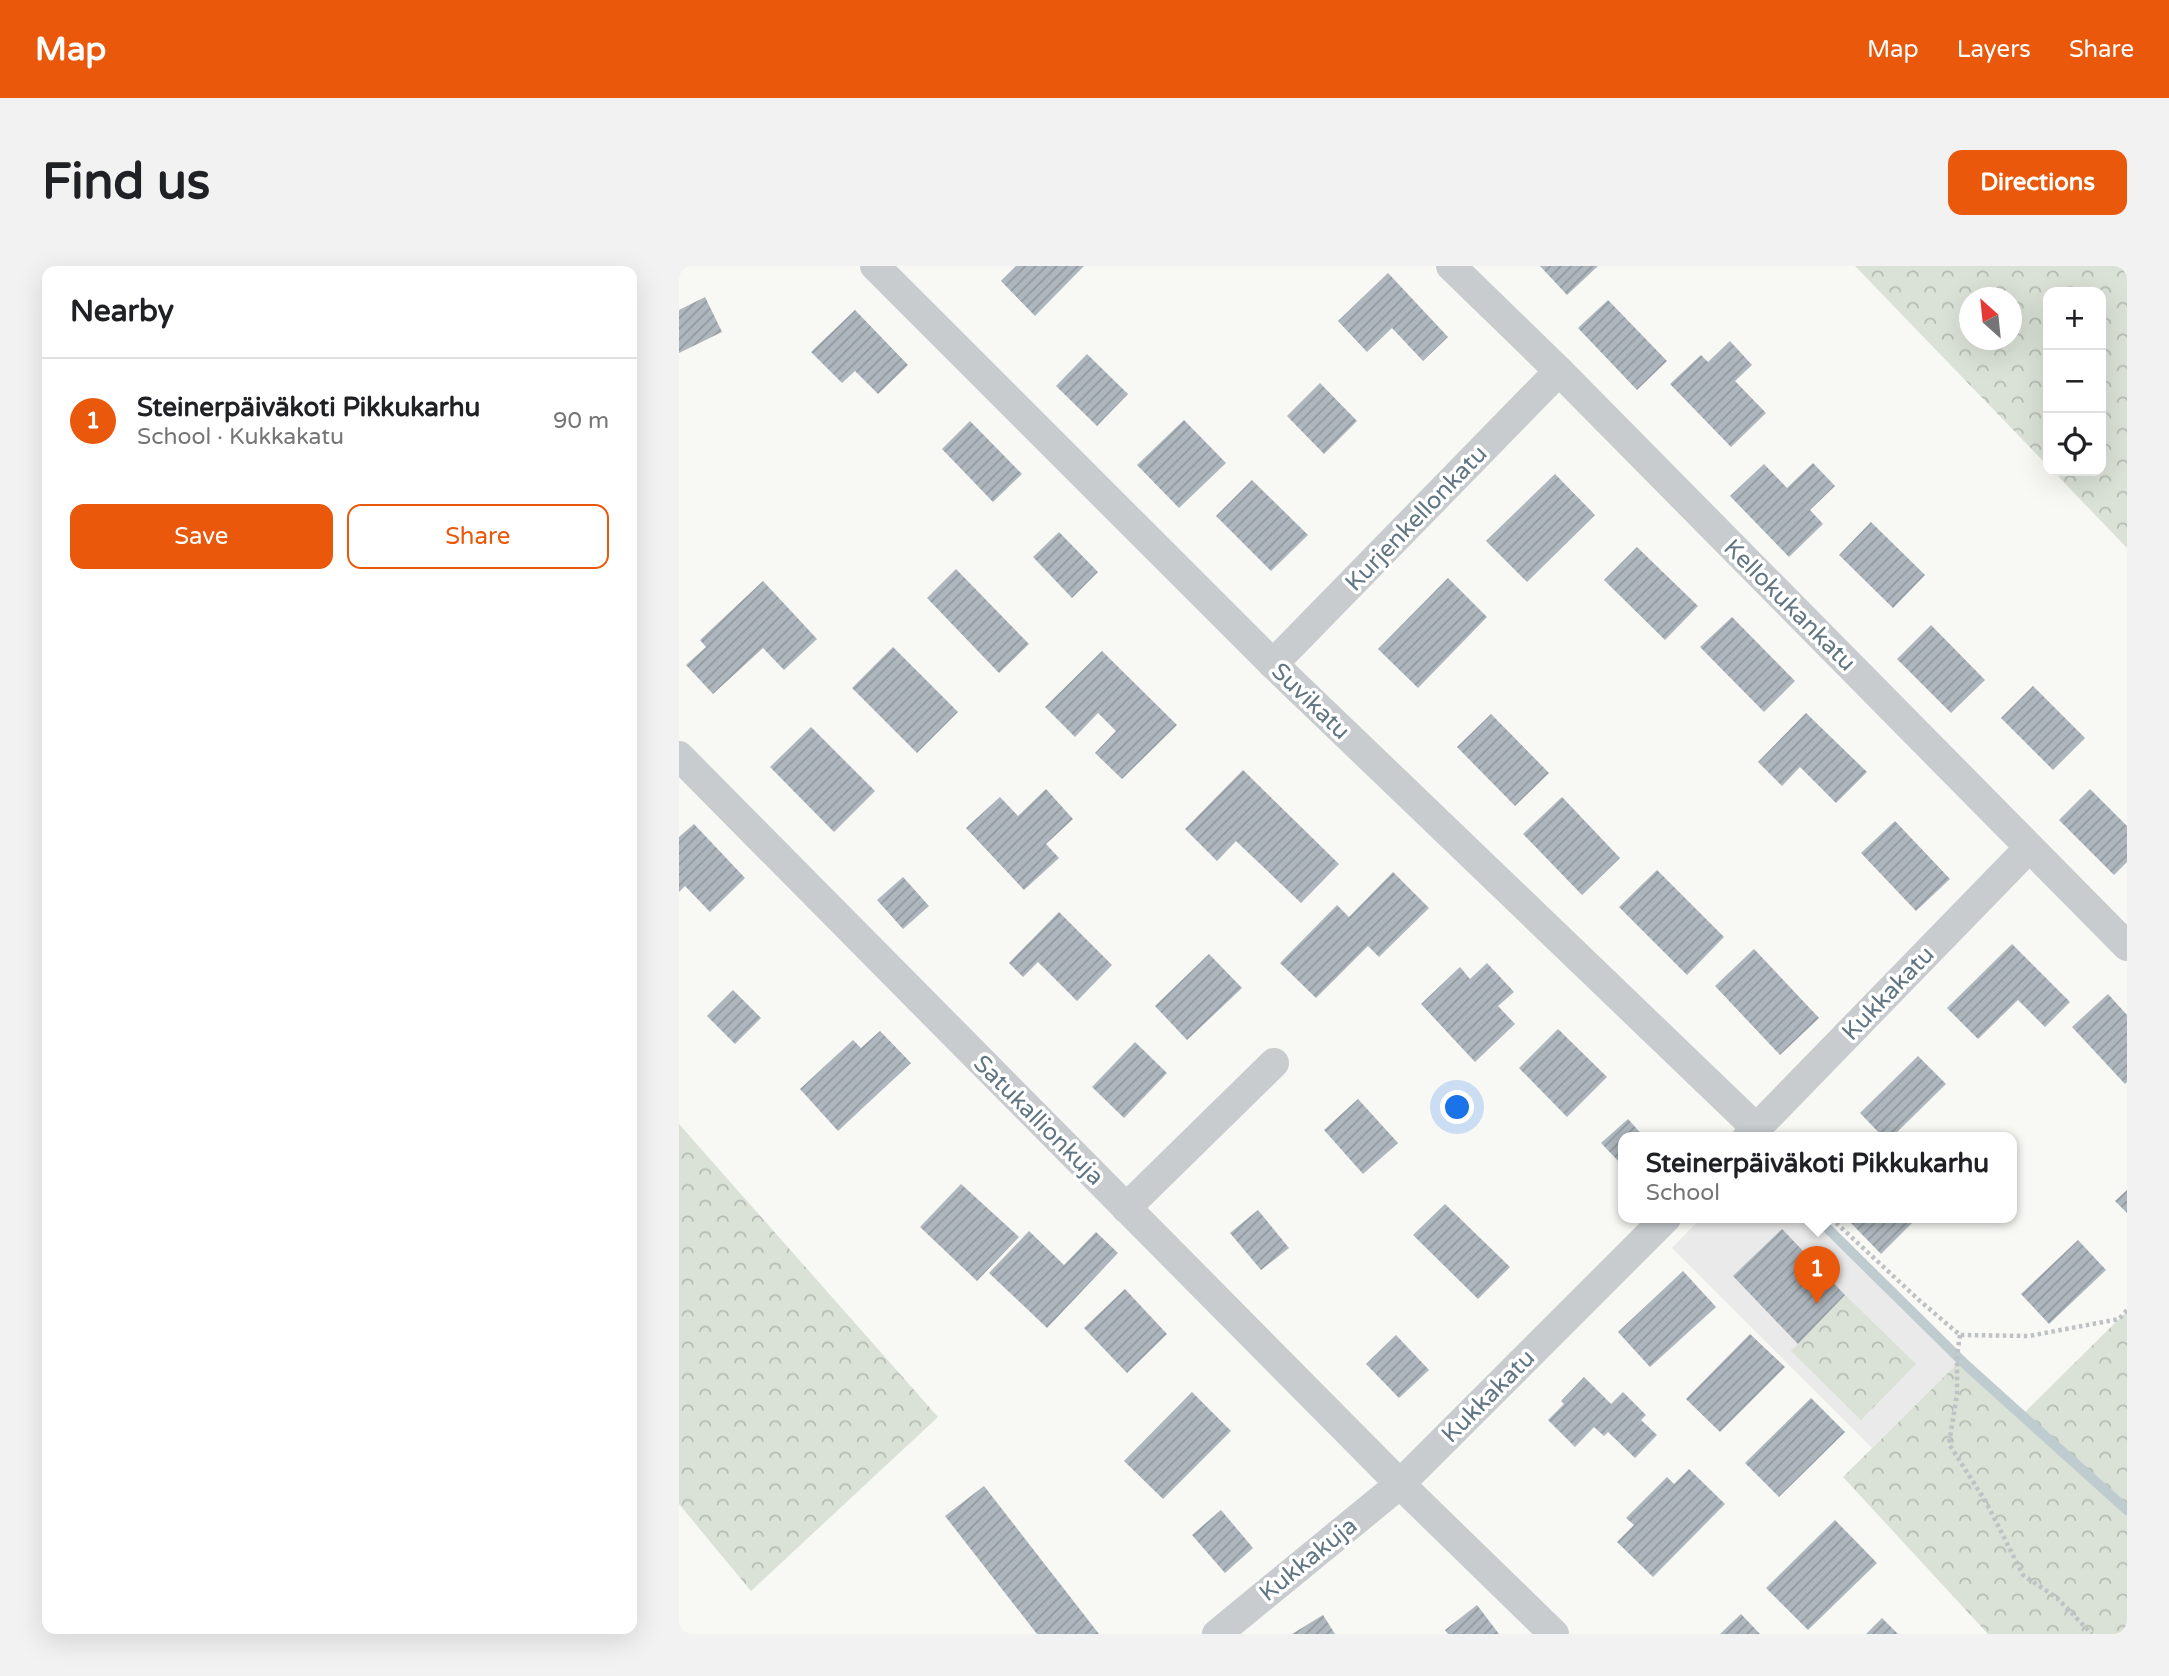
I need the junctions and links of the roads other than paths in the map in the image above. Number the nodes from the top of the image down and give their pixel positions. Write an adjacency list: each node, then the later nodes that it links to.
1 (875, 266): 4 (street, Suvikatu)
2 (1458, 269): 3 (street, Kellokukankatu)
3 (1559, 371): 4 (street, Kurjenkellonkatu); 6 (street, Kellokukankatu)
4 (1273, 664): 9 (street, Suvikatu)
5 (679, 756): 11 (street, Satukallionkuja)
6 (2029, 848): 7 (street, Kellokukankatu); 10 (street, Kukkakatu)
7 (2127, 946)
8 (1274, 1063): 11 (street)
9 (1750, 1132)
10 (1752, 1132)
11 (1126, 1208): 13 (street, Satukallionkuja)
12 (1661, 1223): 13 (street, Kukkakatu)
13 (1400, 1484): 14 (street, Kukkakuja); 15 (street, Satukallionkuja)
14 (1217, 1634)
15 (1554, 1634)

